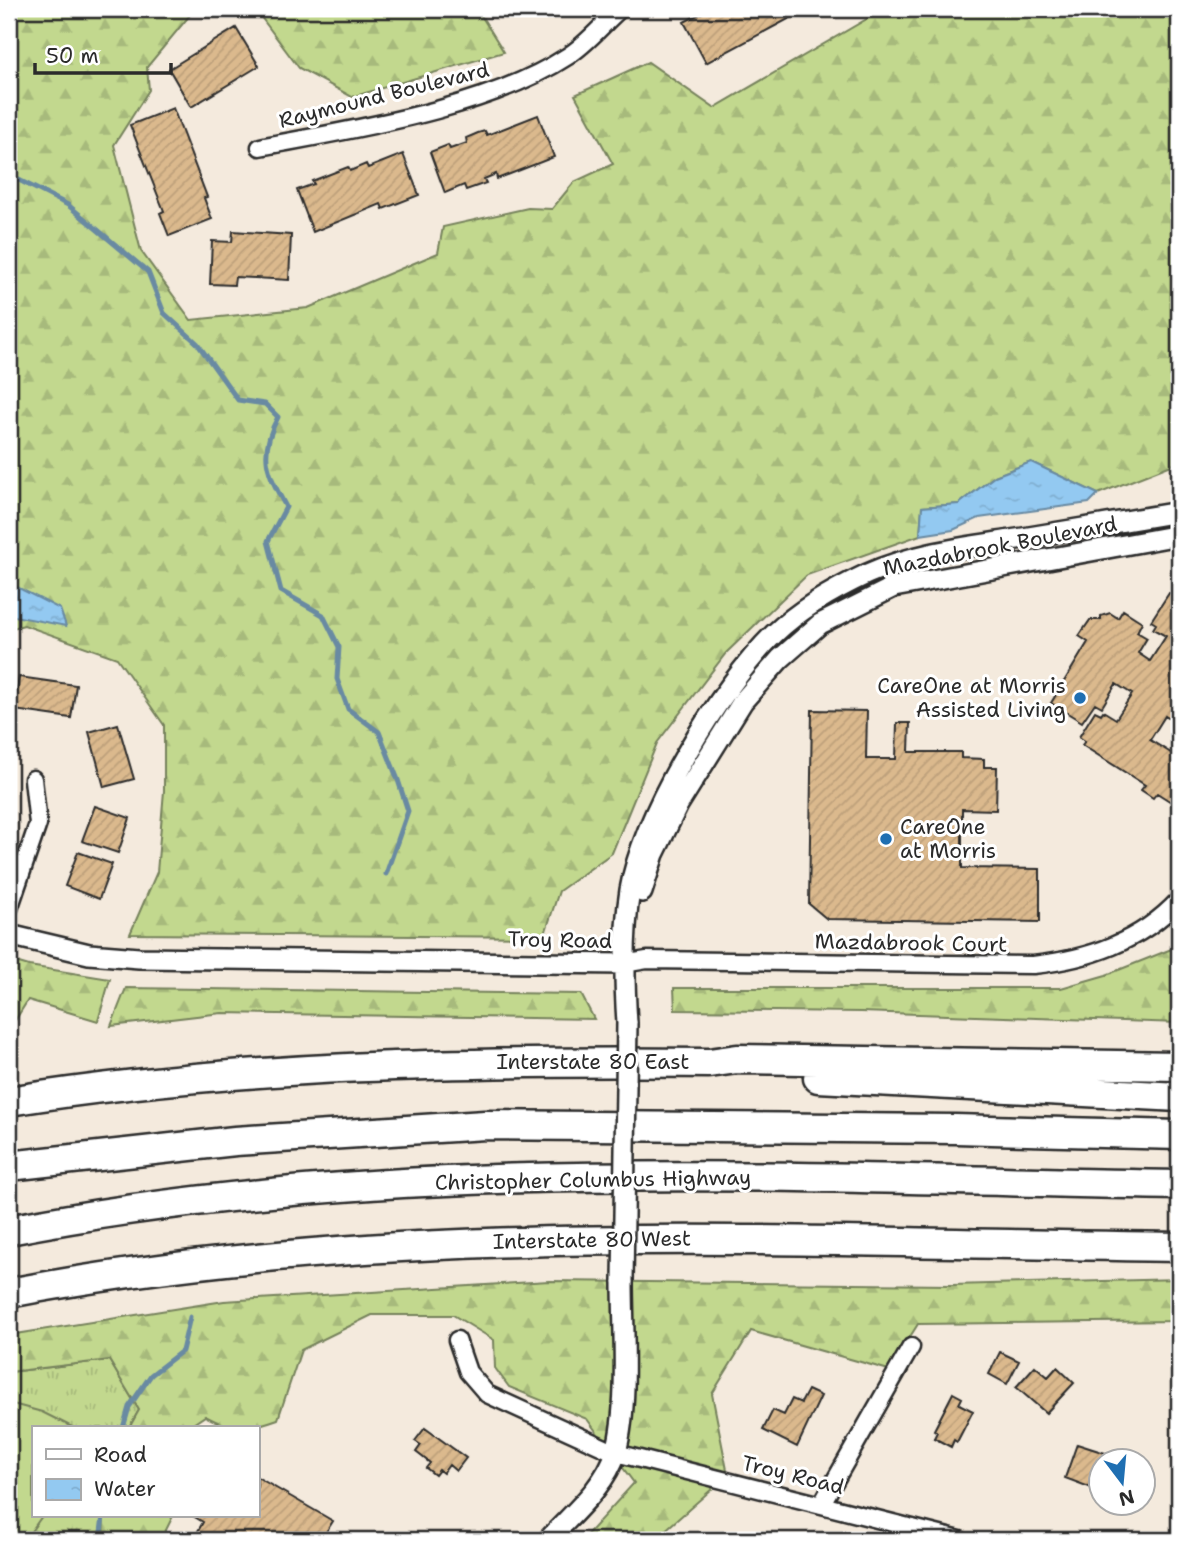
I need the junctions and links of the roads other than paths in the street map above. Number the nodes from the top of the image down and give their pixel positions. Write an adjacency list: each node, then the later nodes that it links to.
1 (620, 9): 2 (street, Raymound Boulevard)
2 (260, 147)
3 (1179, 512): 9 (street, Mazdabrook Boulevard)
4 (1179, 535): 9 (street, Mazdabrook Boulevard)
5 (33, 779): 7 (street)
6 (1179, 900): 9 (street, Mazdabrook Court)
7 (9, 909)
8 (9, 935): 9 (street, Troy Road)
9 (623, 964): 24 (street, Troy Road, bridge)
10 (709, 1063): 11 (highway, Interstate 80 East); 12 (highway); 13 (highway, Interstate 80 East)
11 (1179, 1066)
12 (1179, 1097)
13 (9, 1101)
14 (1179, 1135): 15 (highway)
15 (9, 1166)
16 (1179, 1185): 17 (highway, Christopher Columbus Highway)
17 (9, 1230)
18 (1179, 1232): 19 (highway)
19 (916, 1244): 20 (highway, Interstate 80 West); 21 (highway, Interstate 80 West)
20 (1179, 1247)
21 (9, 1293)
22 (457, 1340): 24 (street, Troy Road)
23 (911, 1347): 25 (street)
24 (616, 1453): 25 (street, Troy Road); 26 (street)
25 (821, 1505): 27 (street, Troy Road)
26 (548, 1540)
27 (960, 1540)

